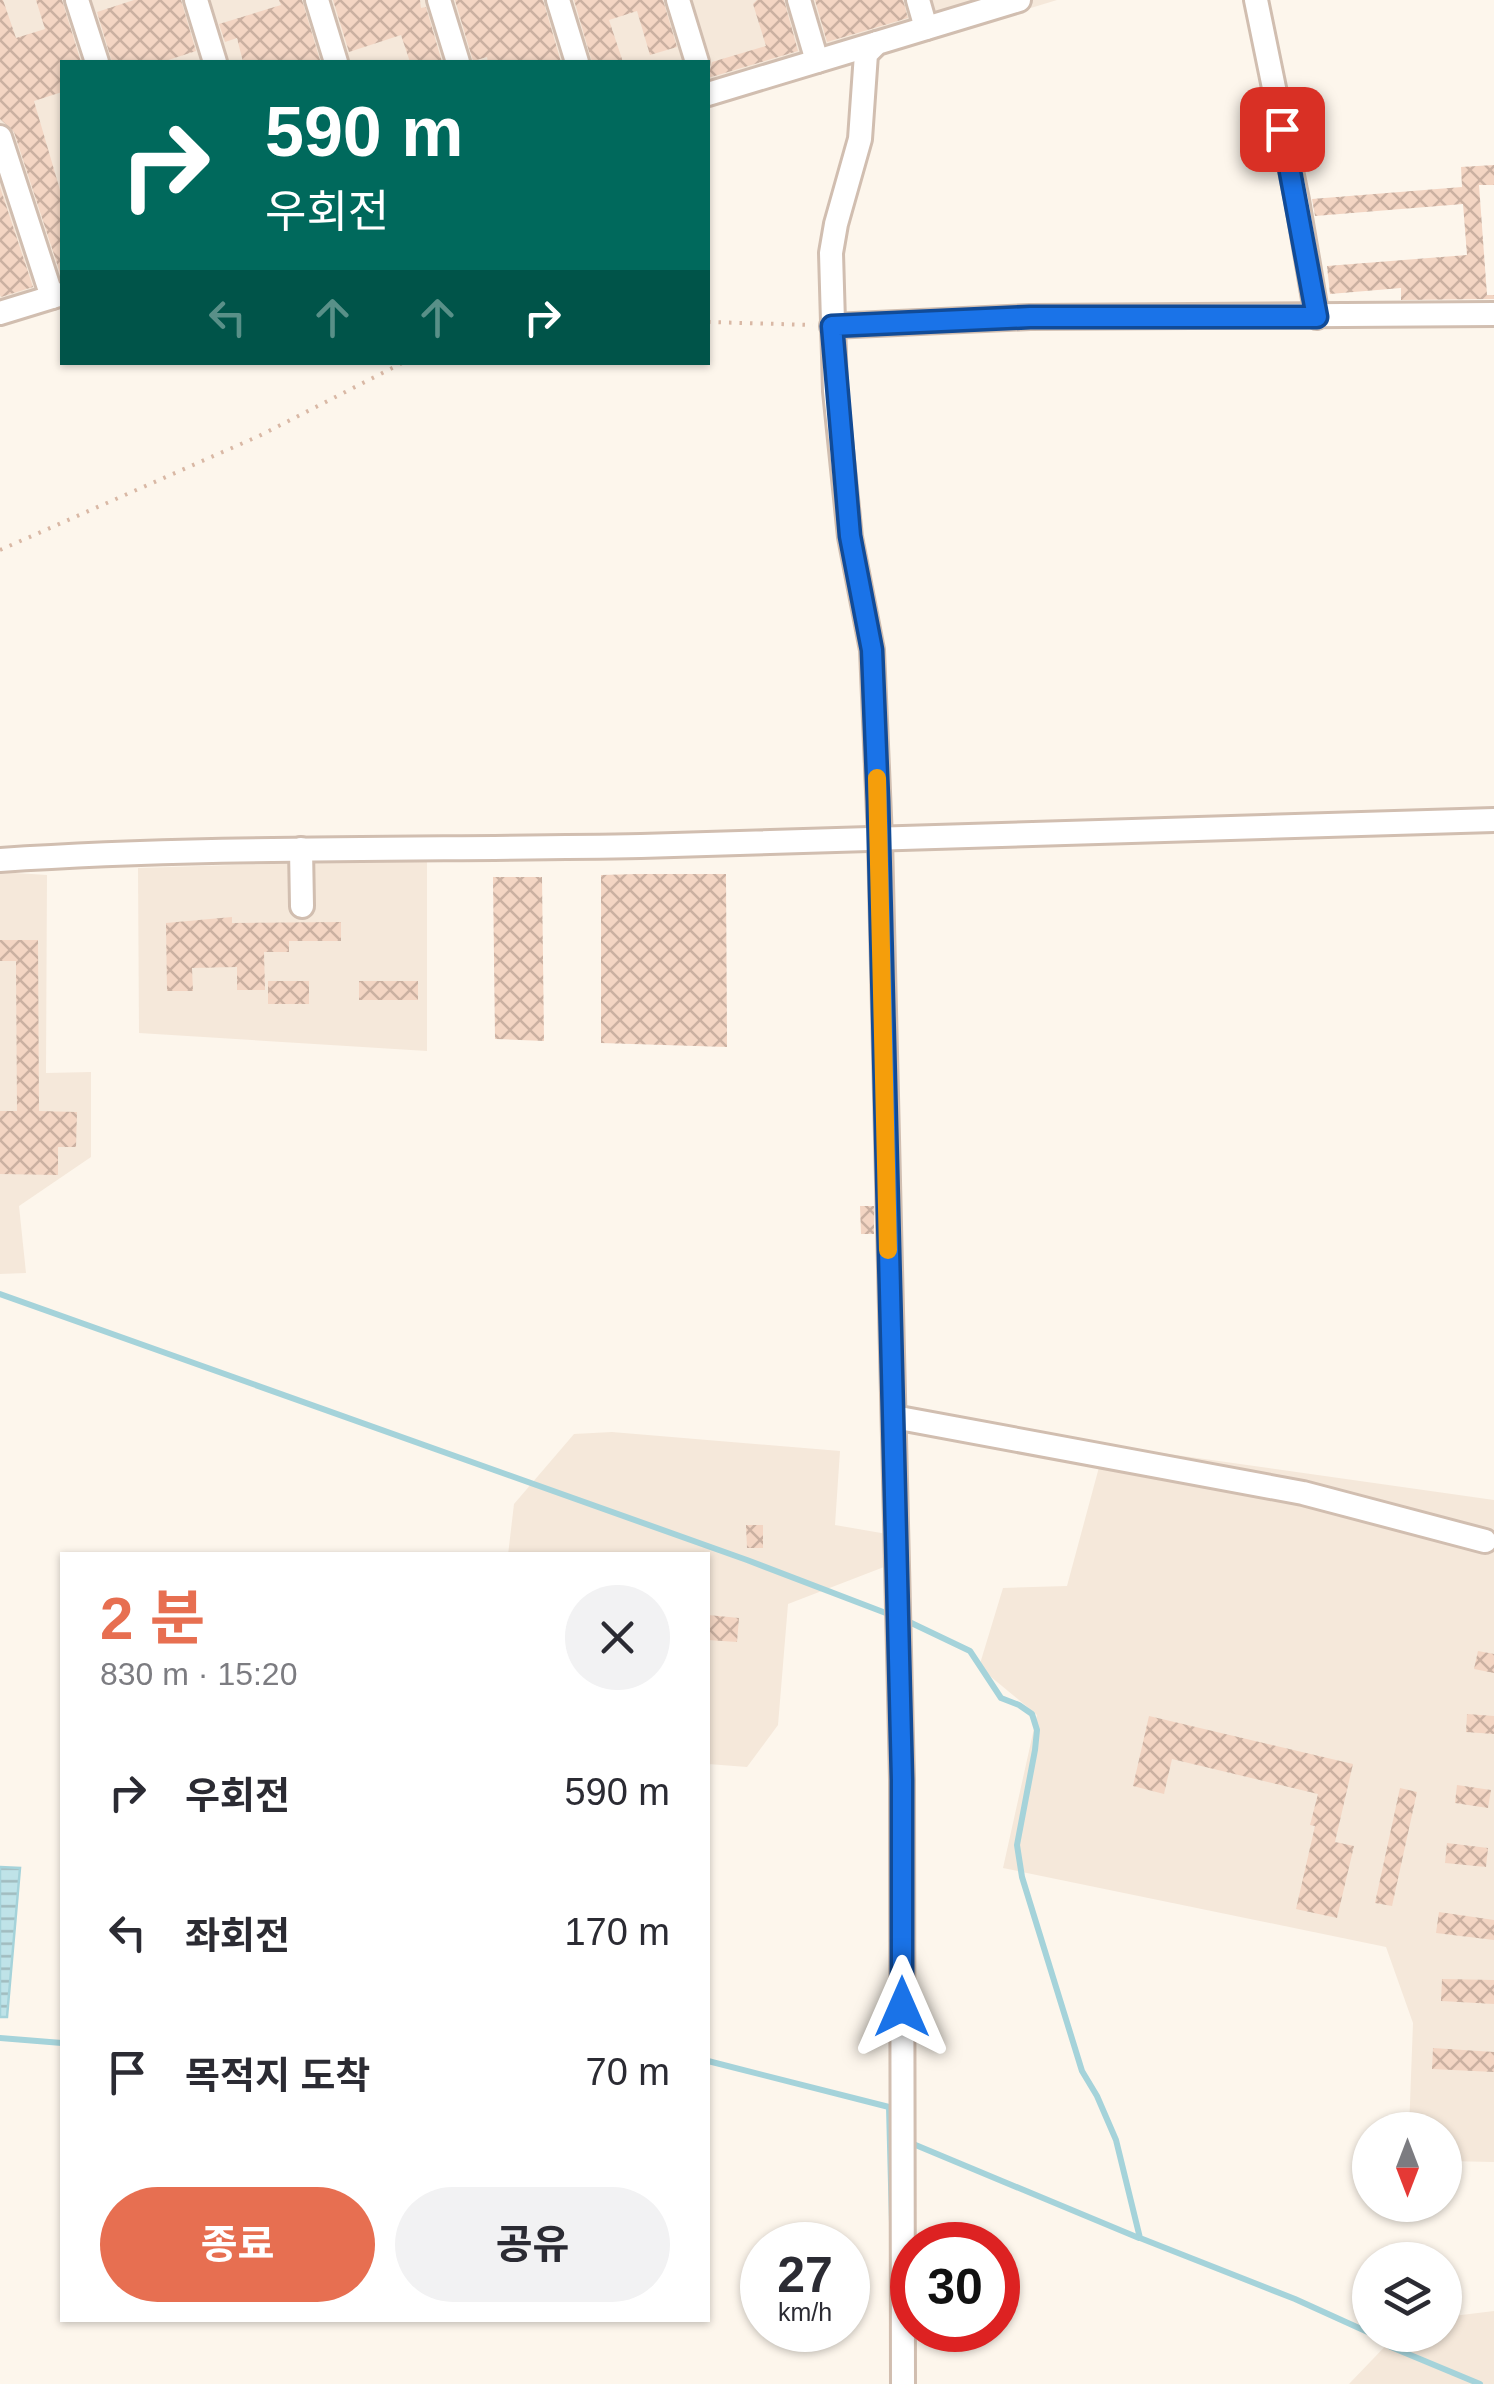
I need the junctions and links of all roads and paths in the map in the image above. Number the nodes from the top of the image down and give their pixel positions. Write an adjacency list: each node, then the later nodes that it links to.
1 (77, 0): 13 (street)
2 (196, 0): 14 (street)
3 (317, 0): 15 (street)
4 (439, 0): 16 (street)
5 (558, 0): 17 (street)
6 (678, 0): 18 (street)
7 (799, 0): 19 (street)
8 (918, 0): 11 (street)
9 (1018, 0): 11 (street)
10 (1256, 0): 25 (street)
11 (926, 28): 12 (street)
12 (878, 43): 19 (street); 27 (street)
13 (96, 60)
14 (214, 60)
15 (335, 60)
16 (457, 60)
17 (576, 60)
18 (696, 60)
19 (818, 61): 20 (street)
20 (710, 93)
21 (0, 136): 22 (street)
22 (57, 296): 23 (street)
23 (0, 313)
24 (1494, 314): 25 (street)
25 (1317, 317): 27 (street)
26 (710, 322): 27 (path)
27 (832, 326): 31 (street)
28 (398, 365): 29 (path)
29 (0, 550)
30 (1494, 820): 31 (street)
31 (880, 839): 32 (street); 35 (street)
32 (302, 848): 33 (street); 34 (street)
33 (0, 860)
34 (302, 906)
35 (894, 1416): 36 (street); 37 (street)
36 (1485, 1541)
37 (904, 2384)

